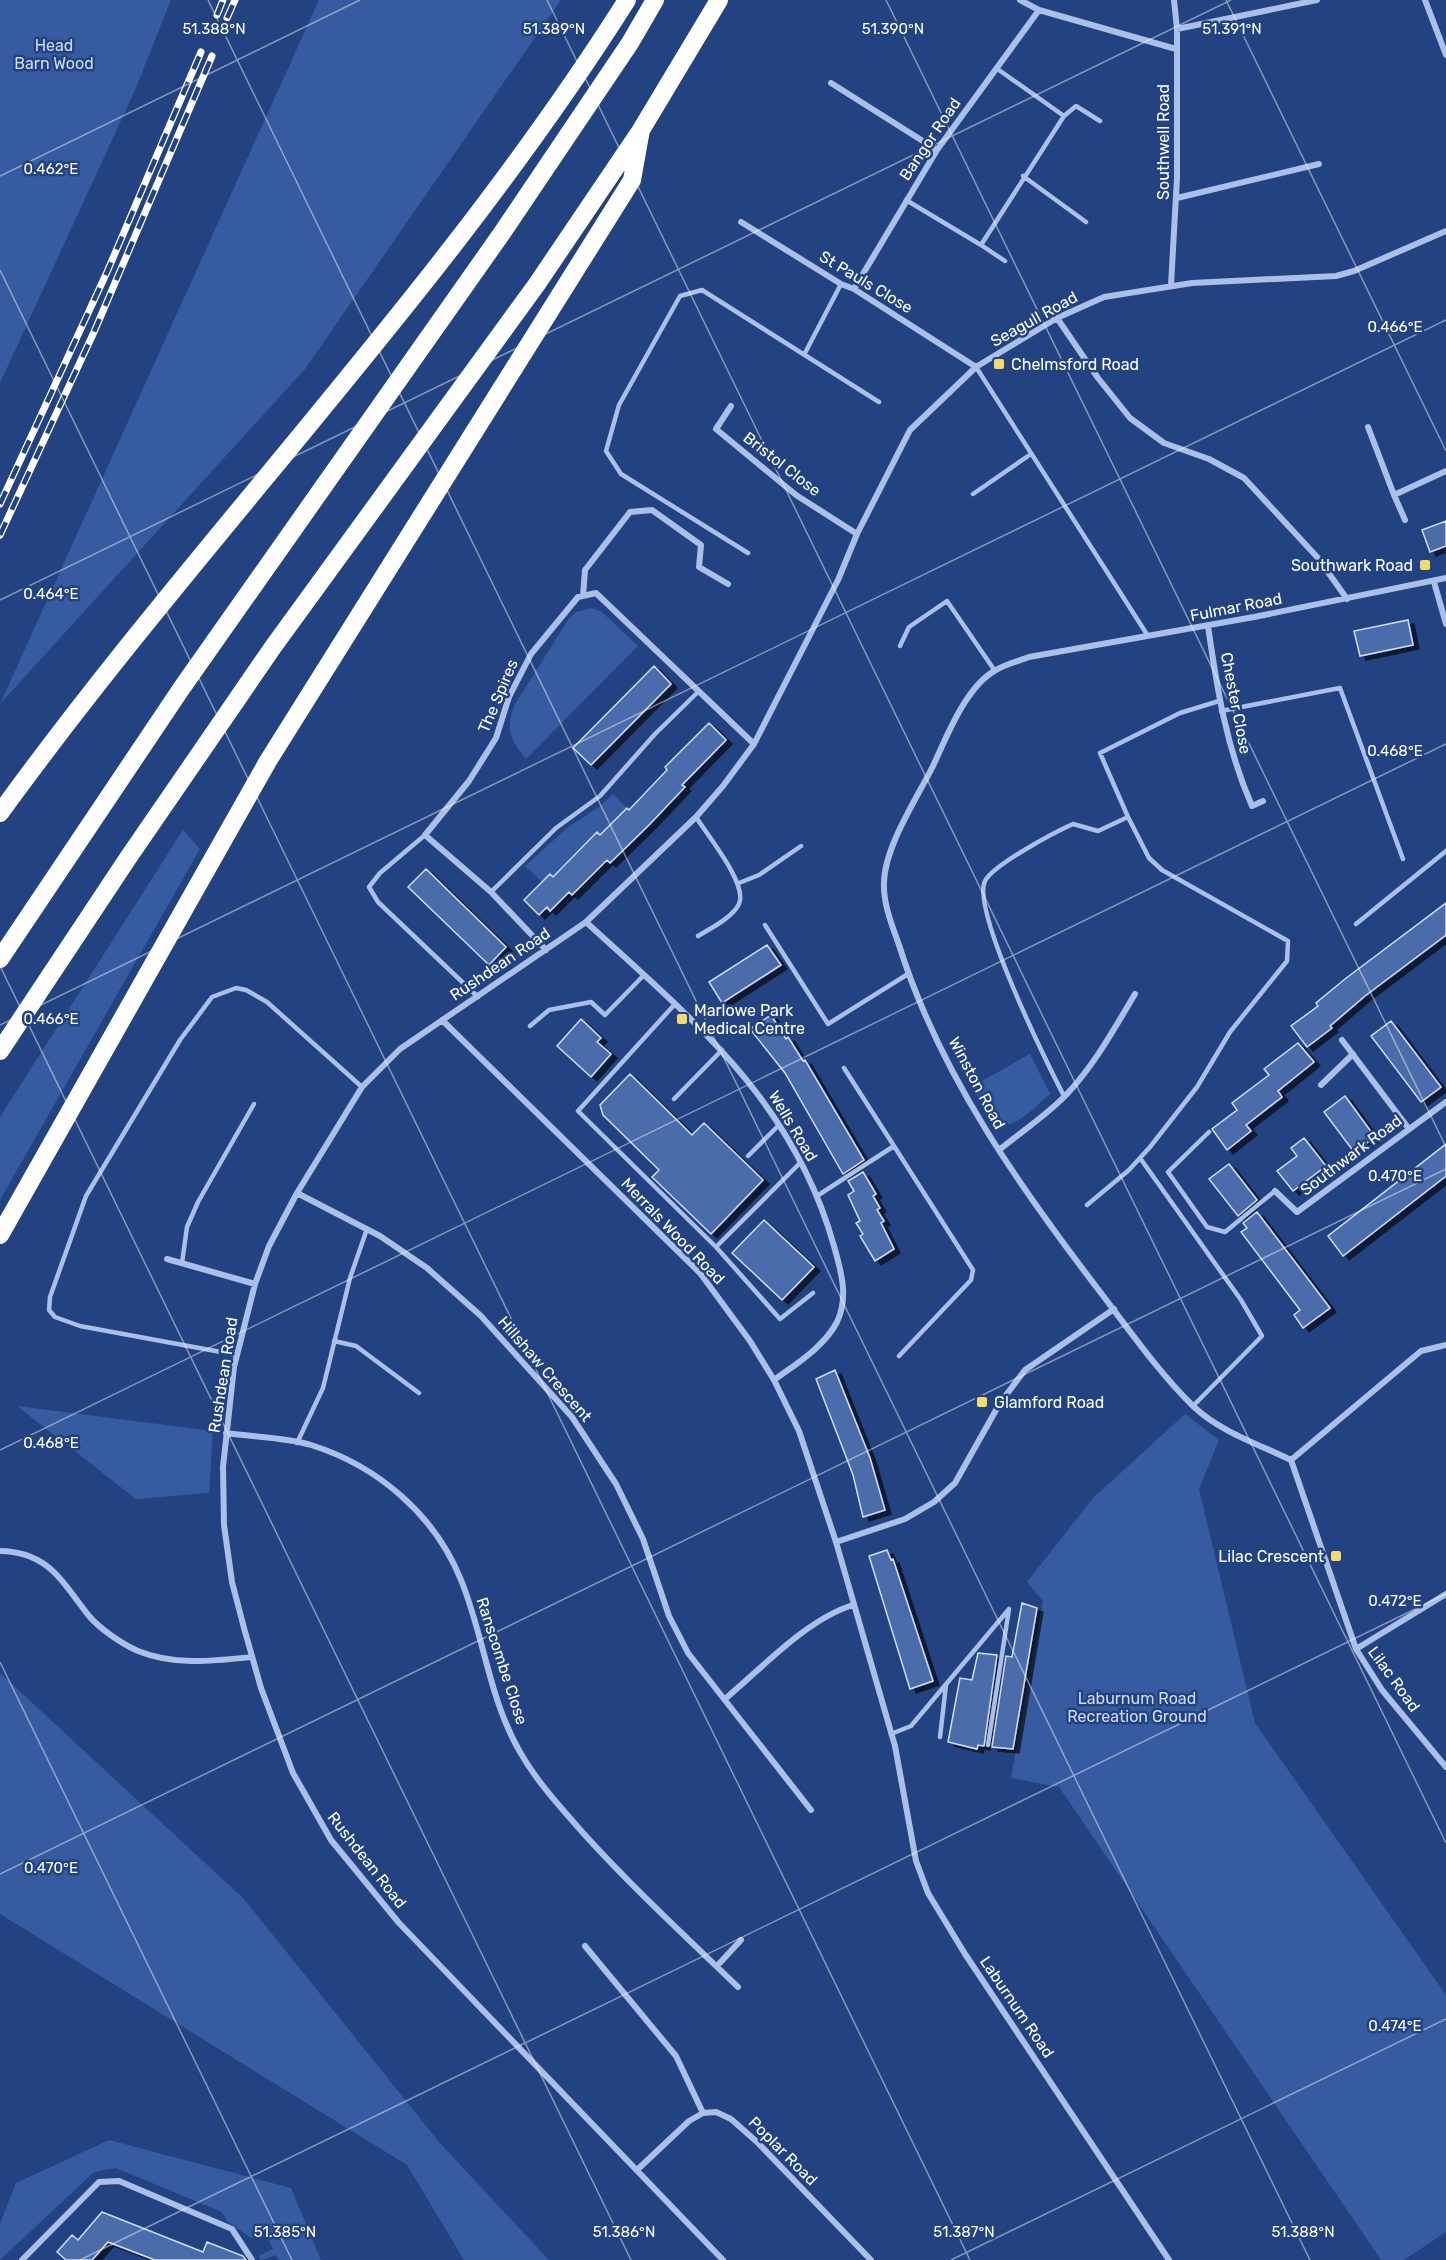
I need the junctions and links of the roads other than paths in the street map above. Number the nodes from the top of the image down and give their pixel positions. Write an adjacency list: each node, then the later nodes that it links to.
1 (627, 0): 60 (highway)
2 (655, 0): 74 (highway)
3 (719, 0): 16 (highway)
4 (1020, 0): 8 (street)
5 (1174, 0): 9 (street, Southwell Road)
6 (1317, 0): 9 (street)
7 (1425, 0): 11 (street)
8 (1039, 10): 10 (street); 12 (street, Bangor Road)
9 (1177, 29): 10 (street, Southwell Road)
10 (1176, 49): 20 (street, Southwell Road)
11 (1446, 55)
12 (996, 68): 14 (lane); 17 (street, Bangor Road)
13 (831, 83): 17 (street)
14 (1064, 116): 15 (lane); 19 (lane)
15 (1100, 121)
16 (641, 130): 84 (highway); 106 (highway)
17 (936, 150): 21 (street, Bangor Road)
18 (1319, 164): 20 (street)
19 (1023, 176): 23 (lane); 25 (lane)
20 (1177, 198): 28 (street, Southwell Road)
21 (905, 199): 25 (lane); 29 (street, Bangor Road)
22 (741, 222): 27 (street, St Pauls Close)
23 (1086, 222)
24 (1446, 231): 28 (street, Seagull Road)
25 (981, 245): 26 (lane)
26 (1005, 261)
27 (841, 284): 29 (street, St Pauls Close); 31 (lane)
28 (1171, 285): 30 (street, Seagull Road)
29 (854, 289): 32 (street, St Pauls Close)
30 (1057, 318): 32 (street, Seagull Road); 47 (street)
31 (805, 353): 33 (lane); 42 (lane)
32 (976, 367): 36 (lane); 41 (street, Seagull Road)
33 (879, 402)
34 (731, 406): 41 (street, Bristol Close)
35 (1368, 427): 39 (street)
36 (1031, 454): 38 (lane); 51 (lane)
37 (1446, 471): 39 (street)
38 (973, 494)
39 (1394, 495): 40 (street)
40 (1405, 520)
41 (857, 534): 50 (street, Seagull Road)
42 (748, 552)
43 (1446, 578): 44 (street, Fulmar Road)
44 (1434, 582): 47 (street, Fulmar Road); 48 (street)
45 (728, 584): 46 (street)
46 (583, 596): 55 (street); 63 (street, The Spires)
47 (1347, 599): 49 (street, Fulmar Road)
48 (1446, 624)
49 (1208, 626): 51 (street, Fulmar Road); 56 (street, Chester Close)
50 (812, 632): 58 (street, Rushdean Road)
51 (1148, 636): 53 (street, Fulmar Road)
52 (900, 646): 54 (lane)
53 (1029, 657): 54 (street, Winston Road)
54 (994, 670): 75 (street, Winston Road)
55 (699, 691): 58 (street); 68 (lane)
56 (1219, 701): 57 (street, Chester Close); 62 (lane)
57 (1221, 711): 59 (street, Chester Close); 66 (lane)
58 (754, 744): 61 (street, Rushdean Road)
59 (1263, 801)
60 (0, 813)
61 (696, 817): 67 (lane); 69 (street, Rushdean Road)
62 (1128, 817): 89 (lane); 99 (lane)
63 (425, 835): 68 (street); 78 (lane)
64 (801, 846): 67 (lane)
65 (1446, 851): 70 (lane)
66 (1403, 859)
67 (739, 883): 72 (lane)
68 (491, 892): 73 (street)
69 (586, 922): 73 (street, Rushdean Road); 76 (street, Wells Road)
70 (1356, 924)
71 (765, 925): 75 (lane)
72 (698, 936)
73 (546, 950): 78 (street, Rushdean Road)
74 (0, 959)
75 (908, 974): 97 (street, Winston Road)
76 (644, 975): 79 (street, Wells Road); 81 (lane)
77 (1135, 994): 89 (street)
78 (478, 996): 80 (street, Rushdean Road)
79 (675, 1004): 83 (street, Wells Road); 107 (lane)
80 (441, 1020): 88 (street, Rushdean Road); 117 (street, Merrals Wood Road)
81 (530, 1026)
82 (1342, 1040): 85 (street)
83 (722, 1050): 90 (lane); 93 (street, Wells Road)
84 (0, 1051)
85 (1353, 1054): 87 (street); 94 (street)
86 (844, 1068): 96 (lane)
87 (1321, 1085)
88 (362, 1087): 102 (street, Rushdean Road); 115 (lane)
89 (1064, 1096): 97 (street)
90 (674, 1099)
91 (1446, 1102): 94 (street, Southwark Road)
92 (254, 1104): 109 (lane)
93 (779, 1125): 98 (lane); 100 (street, Wells Road)
94 (1409, 1129): 101 (street, Southwark Road)
95 (1209, 1132): 101 (lane)
96 (894, 1146): 103 (lane); 116 (lane)
97 (999, 1150): 112 (street, Winston Road)
98 (748, 1156)
99 (1140, 1158): 104 (lane); 119 (lane)
100 (800, 1163): 103 (street, Wells Road); 107 (lane)
101 (1275, 1191)
102 (297, 1193): 105 (street, Hillshaw Crescent); 110 (street, Rushdean Road)
103 (817, 1196): 117 (street, Wells Road)
104 (1087, 1205)
105 (367, 1229): 113 (lane); 130 (street, Hillshaw Crescent)
106 (0, 1235)
107 (716, 1247): 111 (lane)
108 (167, 1259): 109 (street)
109 (182, 1263): 110 (street)
110 (255, 1284): 115 (street, Rushdean Road)
111 (813, 1293)
112 (1114, 1310): 119 (street, Winston Road); 123 (street)
113 (334, 1341): 118 (lane); 121 (lane)
114 (1446, 1345): 122 (street)
115 (237, 1355): 120 (street, Rushdean Road)
116 (899, 1356)
117 (774, 1380): 123 (street, Merrals Wood Road)
118 (419, 1393)
119 (1193, 1406): 122 (street, Winston Road)
120 (226, 1433): 121 (street, Ranscombe Close); 128 (street, Rushdean Road)
121 (297, 1443): 139 (street, Ranscombe Close)
122 (1291, 1460): 127 (street, Lilac Road)
123 (836, 1542): 126 (street, Merrals Wood Road)
124 (0, 1551): 128 (street)
125 (1446, 1594): 127 (street)
126 (853, 1605): 130 (street); 131 (street, Merrals Wood Road)
127 (1356, 1649): 135 (street, Lilac Road)
128 (252, 1657): 142 (street, Rushdean Road)
129 (946, 1685): 131 (lane); 132 (lane); 133 (lane)
130 (724, 1699): 136 (street, Hillshaw Crescent)
131 (891, 1734): 134 (street, Merrals Wood Road)
132 (940, 1737)
133 (988, 1745)
134 (895, 1746): 147 (street, Laburnum Road)
135 (1446, 1767)
136 (811, 1810)
137 (741, 1940): 139 (street)
138 (585, 1946): 141 (street)
139 (717, 1966): 140 (street, Ranscombe Close)
140 (738, 1987)
141 (703, 2113): 142 (street); 146 (street, Poplar Road)
142 (637, 2170): 145 (street, Rushdean Road)
143 (22, 2260): 144 (street)
144 (252, 2260)
145 (723, 2260)
146 (872, 2260)
147 (1169, 2260)

